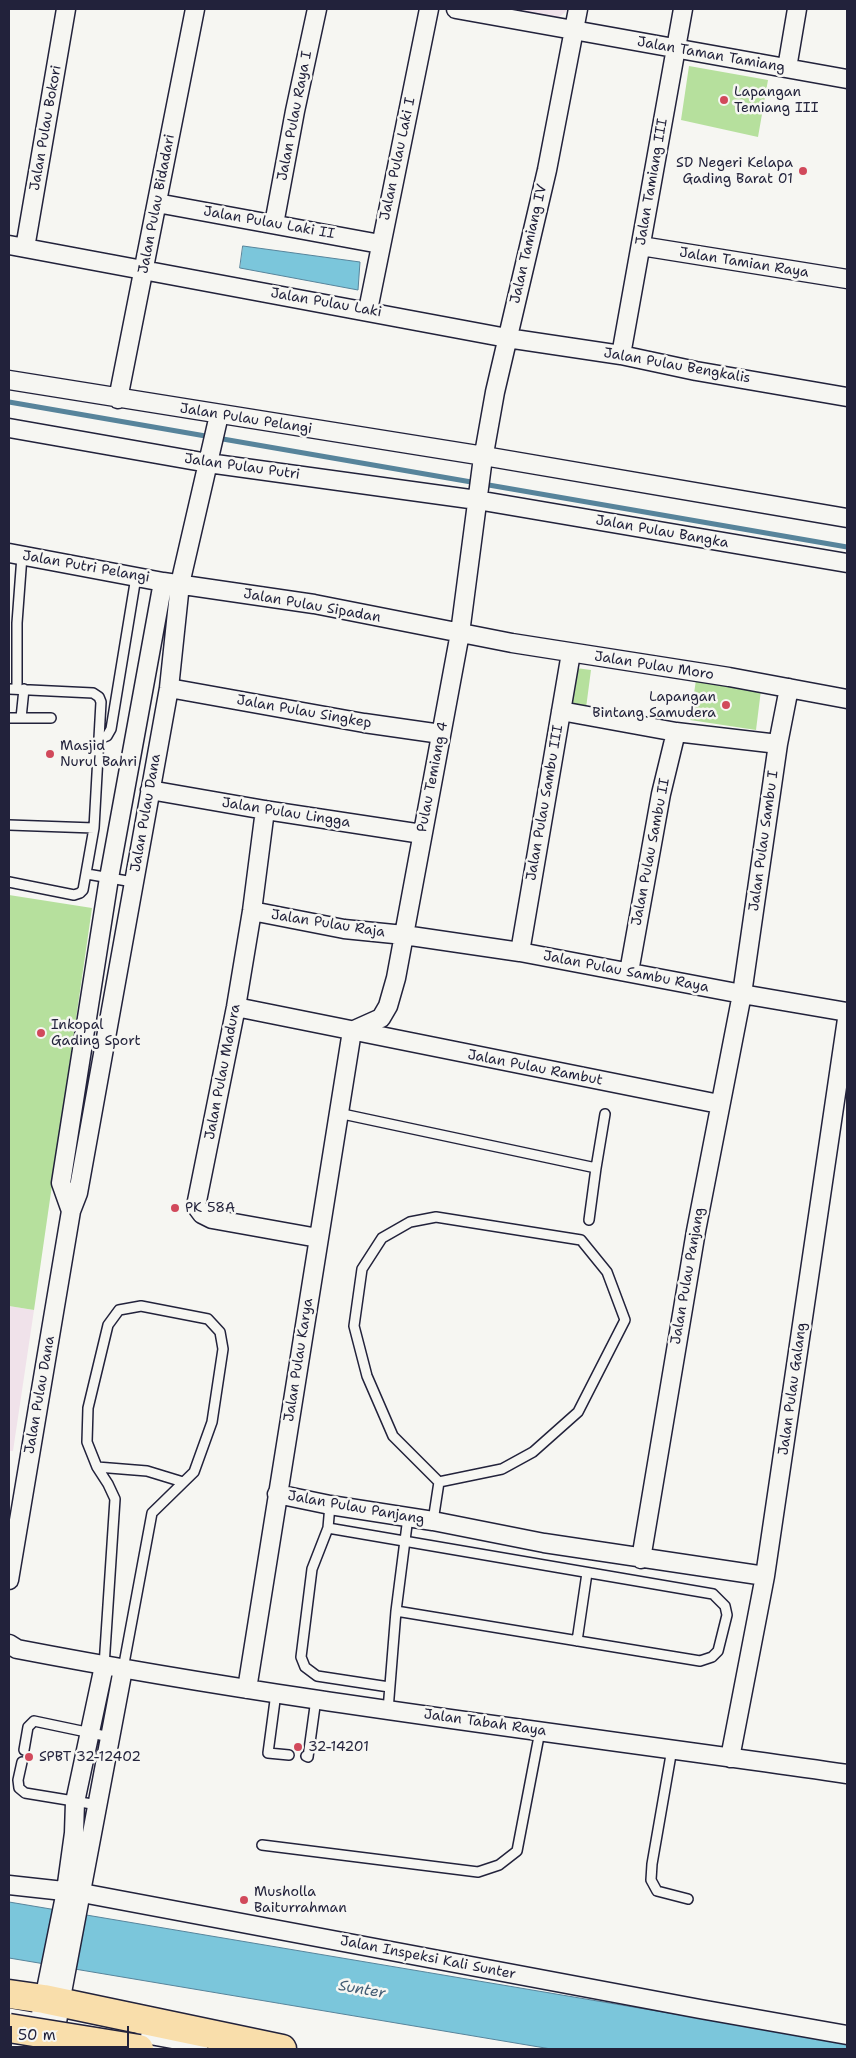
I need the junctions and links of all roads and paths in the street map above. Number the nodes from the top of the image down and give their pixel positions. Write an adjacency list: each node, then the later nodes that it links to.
1 (66, 9): 17 (street, Jalan Pulau Bokori)
2 (195, 9): 13 (street, Jalan Pulau Bidadari)
3 (317, 9): 14 (street, Jalan Pulau Raya I)
4 (429, 9): 15 (street, Jalan Pulau Laki I)
5 (456, 9): 9 (street, Jalan Taman Tamiang)
6 (578, 9): 9 (street, Jalan Tamiang IV)
7 (683, 9): 10 (street, Jalan Tamiang III)
8 (797, 9): 11 (street)
9 (574, 31): 10 (street, Jalan Taman Tamiang); 21 (street, Jalan Tamiang IV)
10 (676, 48): 11 (street, Jalan Taman Tamiang); 16 (street, Jalan Tamiang III)
11 (787, 68): 12 (street, Jalan Taman Tamiang)
12 (847, 78)
13 (157, 203): 14 (street, Jalan Pulau Laki II); 18 (street, Jalan Pulau Bidadari)
14 (274, 224): 15 (street, Jalan Pulau Laki II)
15 (380, 244): 20 (street, Jalan Pulau Laki I)
16 (641, 246): 19 (street, Jalan Tamian Raya); 22 (street, Jalan Tamiang III)
17 (17, 247): 18 (street, Jalan Pulau Laki)
18 (144, 270): 20 (street, Jalan Pulau Laki); 25 (street, Jalan Pulau Bidadari)
19 (847, 279)
20 (368, 310): 21 (street, Jalan Pulau Laki)
21 (507, 338): 22 (street, Jalan Pulau Bengkalis); 29 (street, Jalan Tamiang IV)
22 (621, 355): 24 (street, Jalan Pulau Bengkalis)
23 (9, 380): 25 (street, Jalan Pulau Pelangi)
24 (847, 397)
25 (118, 399): 26 (street, Jalan Pulau Pelangi)
26 (218, 420): 28 (street, Jalan Pulau Dana); 29 (street, Jalan Pulau Pelangi)
27 (9, 428): 28 (street, Jalan Pulau Putri)
28 (210, 456): 30 (street, Jalan Pulau Putri); 35 (street, Jalan Pulau Dana)
29 (483, 461): 30 (street, Jalan Tamiang IV); 31 (street)
30 (477, 497): 33 (street, Jalan Pulau Bangka); 37 (street, Pulau Temiang 4)
31 (847, 518)
32 (15, 554): 34 (street, Jalan Putri Pelangi); 36 (lane)
33 (847, 563)
34 (136, 576): 35 (street, Jalan Putri Pelangi); 49 (lane)
35 (171, 583): 37 (street, Jalan Pulau Sipadan); 39 (street, Jalan Pulau Dana); 57 (street, Jalan Pulau Dana)
36 (13, 622): 41 (lane)
37 (460, 633): 38 (street, Jalan Pulau Moro); 48 (street, Pulau Temiang 4)
38 (571, 653): 40 (street, Jalan Pulau Moro); 43 (street, Jalan Pulau Sambu III)
39 (169, 688): 48 (street, Jalan Pulau Singkep); 51 (street, Jalan Pulau Dana)
40 (789, 688): 42 (street, Jalan Pulau Moro); 50 (street, Jalan Pulau Sambu I)
41 (17, 689): 45 (lane); 49 (lane)
42 (847, 699)
43 (561, 711): 47 (street); 62 (street, Jalan Pulau Sambu III)
44 (9, 718): 45 (lane)
45 (21, 718): 46 (lane)
46 (51, 718)
47 (676, 732): 50 (street); 63 (street, Jalan Pulau Sambu II)
48 (441, 734): 55 (street, Pulau Temiang 4)
49 (99, 739): 54 (lane)
50 (778, 744): 64 (street, Jalan Pulau Sambu I)
51 (150, 790): 52 (street, Jalan Pulau Lingga); 59 (street, Jalan Pulau Dana)
52 (265, 810): 55 (street, Jalan Pulau Lingga); 60 (street, Jalan Pulau Madura)
53 (9, 825): 54 (lane)
54 (94, 828): 56 (lane)
55 (422, 834): 61 (street, Pulau Temiang 4)
56 (86, 874): 57 (lane); 58 (lane)
57 (109, 878): 59 (lane); 73 (street, Jalan Pulau Dana)
58 (9, 882)
59 (133, 882): 73 (street, Jalan Pulau Dana)
60 (252, 911): 61 (street, Jalan Pulau Raja); 65 (street, Jalan Pulau Madura)
61 (404, 935): 62 (street, Jalan Pulau Sambu Raya); 68 (street, Pulau Temiang 4)
62 (520, 952): 63 (street, Jalan Pulau Sambu Raya)
63 (629, 972): 64 (street, Jalan Pulau Sambu Raya)
64 (742, 994): 66 (street, Jalan Pulau Sambu Raya); 69 (street, Jalan Pulau Panjang)
65 (236, 1007): 68 (street, Jalan Pulau Rambut); 75 (street, Jalan Pulau Madura)
66 (847, 1012)
67 (847, 1019): 87 (street, Jalan Pulau Galang)
68 (352, 1031): 69 (street, Jalan Pulau Rambut); 70 (street, Jalan Pulau Karya)
69 (719, 1104): 85 (street, Jalan Pulau Panjang)
70 (338, 1113): 72 (lane); 75 (street, Jalan Pulau Karya)
71 (605, 1114): 72 (lane)
72 (596, 1168): 74 (lane)
73 (72, 1211): 88 (street, Jalan Pulau Dana)
74 (589, 1220)
75 (318, 1238): 79 (street, Jalan Pulau Karya)
76 (97, 1467): 77 (lane); 77 (lane); 92 (lane)
77 (183, 1482): 93 (lane)
78 (439, 1482): 78 (lane); 82 (lane)
79 (277, 1494): 80 (street, Jalan Pulau Panjang); 95 (street, Jalan Pulau Karya)
80 (330, 1505): 81 (street, Jalan Pulau Panjang); 83 (lane)
81 (408, 1517): 82 (street, Jalan Pulau Panjang); 84 (lane)
82 (433, 1521): 85 (street, Jalan Pulau Panjang)
83 (328, 1528): 84 (lane); 94 (lane)
84 (405, 1542): 86 (lane); 89 (lane)
85 (641, 1559): 87 (street, Jalan Pulau Panjang)
86 (587, 1573): 90 (lane); 90 (lane)
87 (765, 1576): 106 (street, Jalan Pulau Galang)
88 (9, 1580)
89 (396, 1612): 90 (lane); 94 (lane)
90 (577, 1641)
91 (9, 1644): 92 (street)
92 (103, 1670): 93 (street, Jalan Tabah Raya); 99 (street)
93 (122, 1672): 95 (street, Jalan Tabah Raya); 101 (street)
94 (389, 1687): 98 (lane)
95 (247, 1689): 96 (street, Jalan Tabah Raya)
96 (276, 1695): 97 (street, Jalan Tabah Raya); 104 (lane)
97 (316, 1701): 98 (street, Jalan Tabah Raya); 105 (lane)
98 (388, 1710): 100 (street, Jalan Tabah Raya)
99 (89, 1732): 101 (lane); 103 (lane); 109 (street)
100 (539, 1735): 102 (street, Jalan Tabah Raya); 111 (lane)
101 (110, 1738): 110 (street)
102 (672, 1749): 106 (street, Jalan Tabah Raya); 114 (lane)
103 (24, 1750)
104 (289, 1755)
105 (306, 1756)
106 (730, 1758): 108 (street, Jalan Tabah Raya)
107 (22, 1762): 109 (lane)
108 (847, 1774)
109 (75, 1802): 110 (lane); 113 (street)
110 (98, 1805): 113 (street)
111 (262, 1845)
112 (9, 1885): 113 (street, Jalan Inspeksi Kali Sunter)
113 (73, 1898): 116 (street); 119 (street, Jalan Inspeksi Kali Sunter)
114 (688, 1898)
115 (9, 1994): 116 (highway)
116 (55, 2002): 117 (lane); 123 (street); 124 (street); 126 (highway)
117 (9, 2013)
118 (9, 2028): 120 (highway, bridge)
119 (847, 2034)
120 (131, 2042): 125 (lane)
121 (9, 2046): 122 (lane)
122 (26, 2049)
123 (34, 2049)
124 (53, 2049)
125 (203, 2049)
126 (282, 2049)

